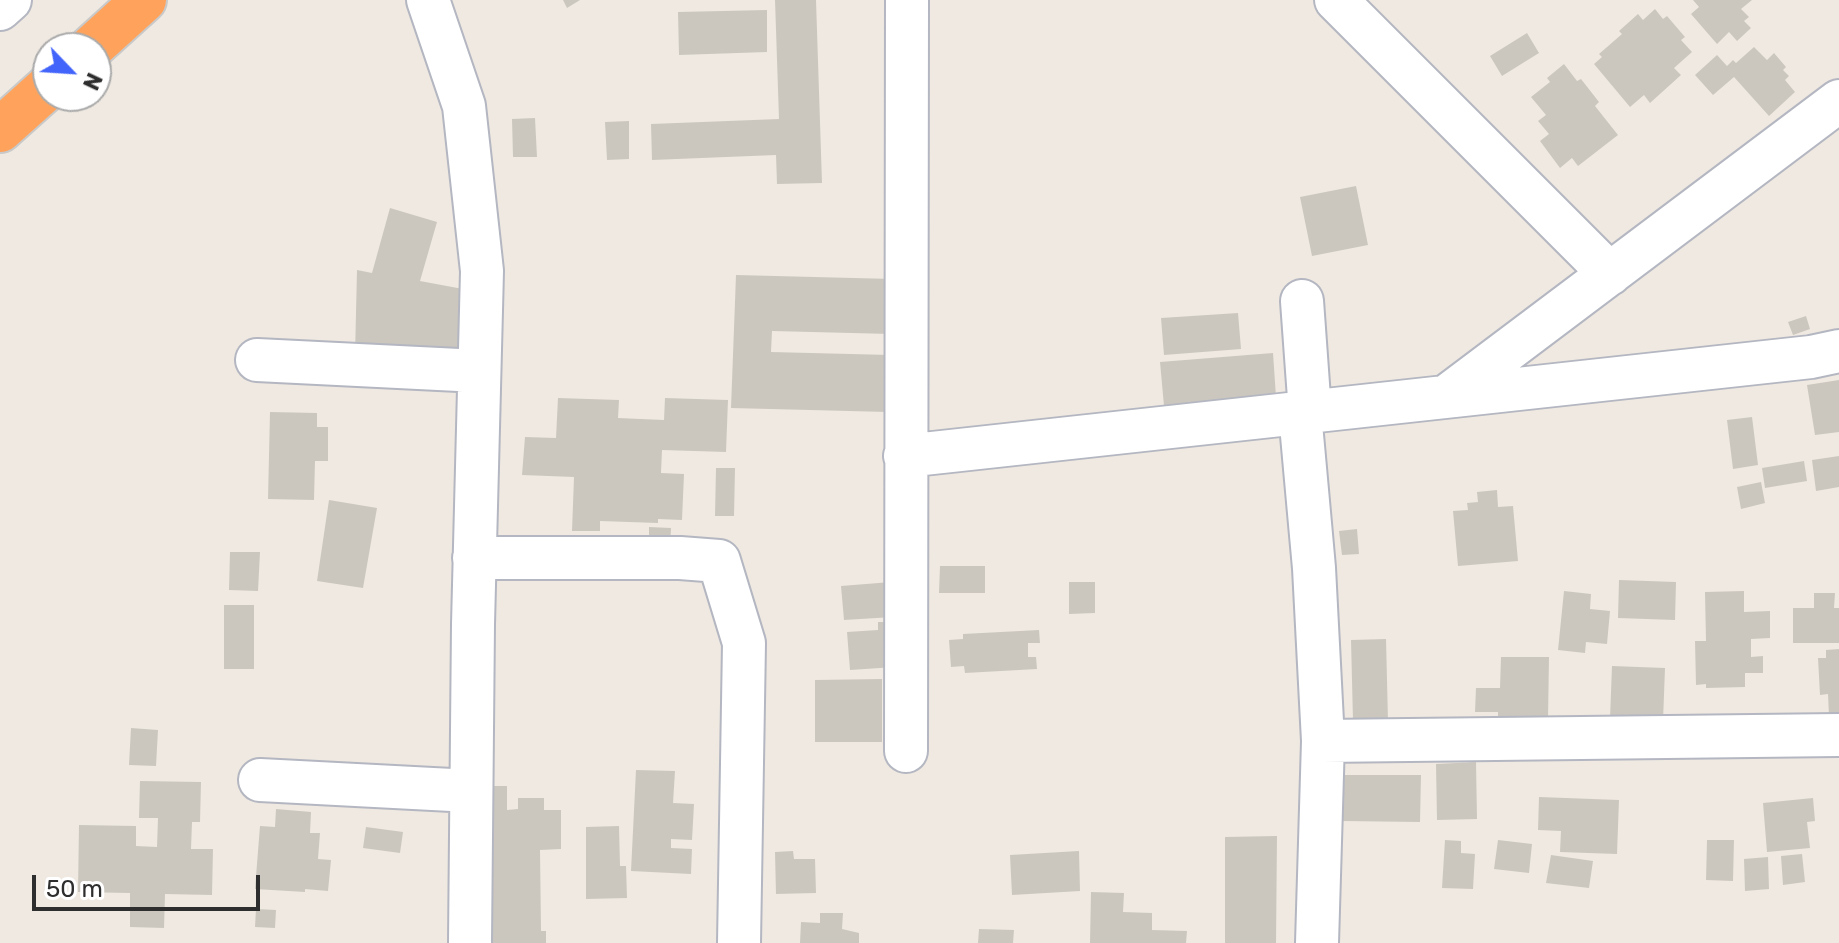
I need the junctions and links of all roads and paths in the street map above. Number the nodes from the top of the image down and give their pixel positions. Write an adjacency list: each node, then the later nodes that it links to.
1 (10, 0): 6 (street)
2 (144, 0): 7 (highway)
3 (428, 0): 15 (street)
4 (907, 0): 18 (street)
5 (1336, 0): 11 (street)
6 (0, 9)
7 (109, 32)
8 (32, 101): 10 (highway)
9 (1839, 101): 11 (street)
10 (0, 130)
11 (1610, 274): 16 (street)
12 (1302, 301): 17 (street)
13 (1839, 351): 16 (street)
14 (257, 360): 15 (street)
15 (479, 371): 19 (street)
16 (1446, 397): 17 (street)
17 (1305, 412): 18 (street); 21 (street)
18 (905, 456): 22 (street)
19 (474, 558): 24 (street); 26 (street)
20 (1839, 735): 21 (street)
21 (1323, 741): 27 (street)
22 (906, 751)
23 (260, 780): 24 (street)
24 (471, 791): 25 (street)
25 (470, 943)
26 (739, 943)
27 (1317, 943)

